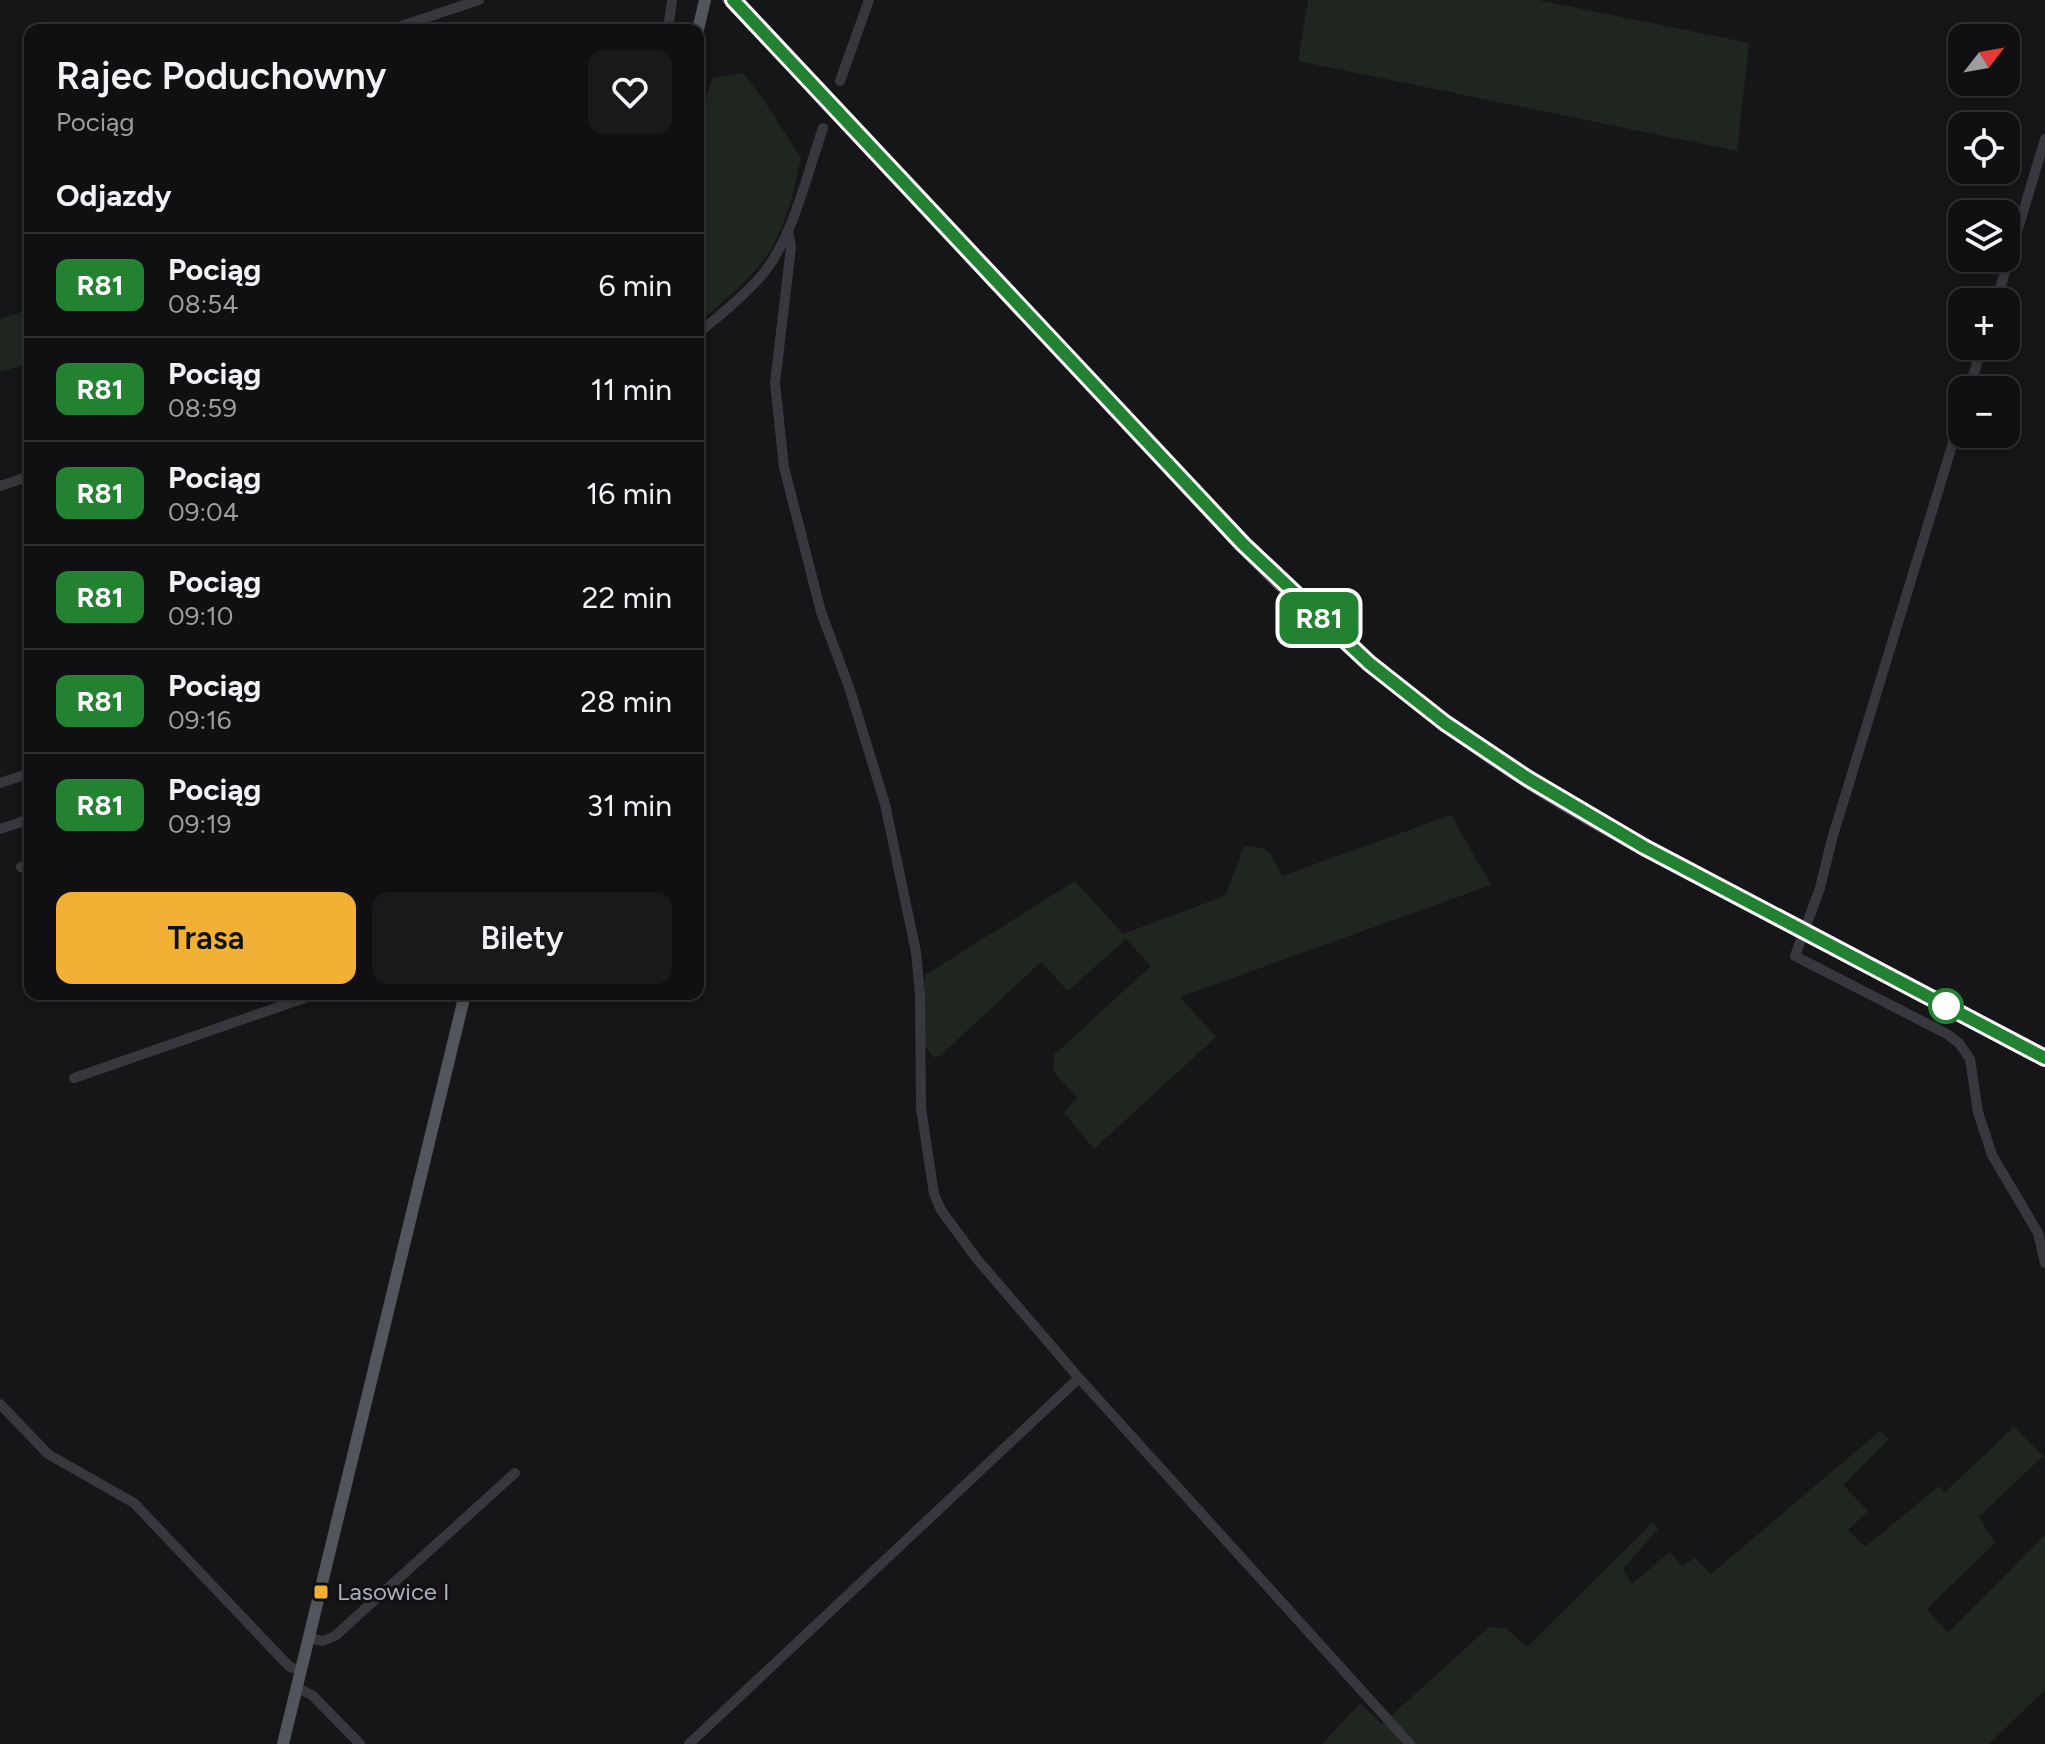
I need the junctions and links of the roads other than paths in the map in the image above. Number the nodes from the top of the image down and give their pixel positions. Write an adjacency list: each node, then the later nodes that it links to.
1 (479, 0): 6 (street)
2 (672, 0): 7 (street)
3 (705, 0): 5 (main road)
4 (869, 0): 8 (street)
5 (699, 23)
6 (407, 24)
7 (669, 24)
8 (840, 81)
9 (823, 128): 11 (street)
10 (2045, 139): 12 (street)
11 (788, 231): 13 (street); 25 (street)
12 (2000, 288)
13 (704, 328)
14 (1951, 448): 24 (street)
15 (24, 478): 16 (street)
16 (0, 486)
17 (24, 775): 18 (street)
18 (0, 783)
19 (24, 821): 20 (street)
20 (0, 829)
21 (299, 1000): 23 (street)
22 (464, 1000): 28 (main road)
23 (74, 1078)
24 (2045, 1263)
25 (1079, 1378): 33 (street); 34 (street)
26 (0, 1404): 29 (street)
27 (515, 1473): 28 (street)
28 (309, 1638): 29 (main road)
29 (302, 1671): 30 (main road)
30 (297, 1688): 31 (main road); 32 (street)
31 (283, 1744)
32 (360, 1744)
33 (689, 1744)
34 (1410, 1744)

